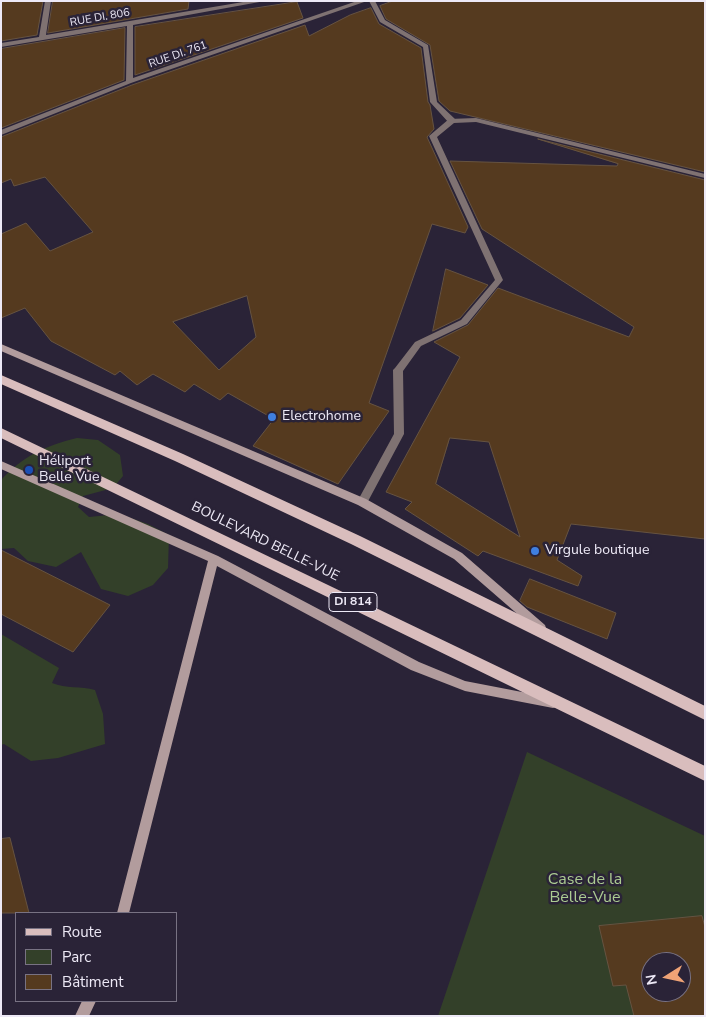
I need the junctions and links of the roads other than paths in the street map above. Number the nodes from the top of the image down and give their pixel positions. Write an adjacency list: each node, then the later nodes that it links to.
1 (48, 1): 6 (street)
2 (262, 1): 5 (street, RUE DI. 806)
3 (364, 1): 8 (street, RUE DI. 761)
4 (372, 1): 9 (street)
5 (130, 23): 6 (street, RUE DI. 806); 8 (street)
6 (42, 39): 7 (street, RUE DI. 806)
7 (1, 45)
8 (129, 82): 10 (street, RUE DI. 761)
9 (452, 121): 11 (street); 16 (street)
10 (1, 133)
11 (705, 176)
12 (1, 347): 16 (street)
13 (1, 379): 18 (main road)
14 (1, 433): 19 (main road, BOULEVARD BELLE-VUE / DI 814)
15 (1, 464): 17 (street, BOULEVARD BELLE-VUE)
16 (362, 502): 18 (street)
17 (214, 558): 19 (street, BOULEVARD BELLE-VUE); 22 (street)
18 (543, 631): 20 (main road)
19 (568, 706): 21 (main road, BOULEVARD BELLE-VUE / DI 814)
20 (705, 712)
21 (705, 774)
22 (123, 912)
23 (89, 1002): 24 (street)
24 (82, 1016)

